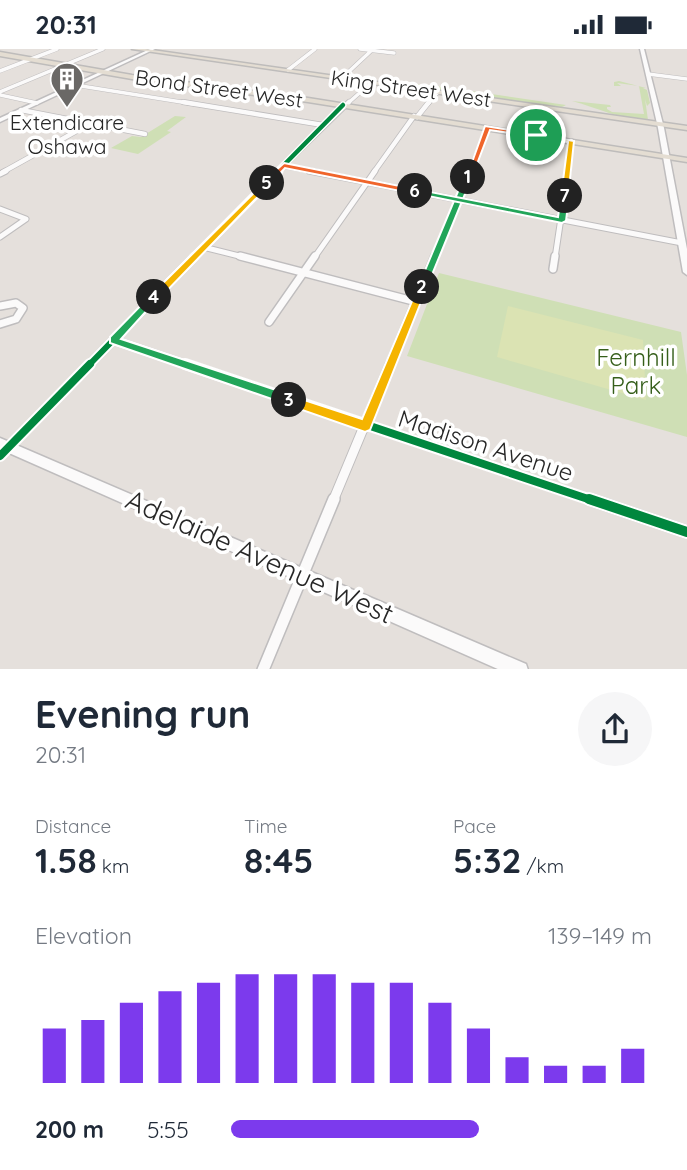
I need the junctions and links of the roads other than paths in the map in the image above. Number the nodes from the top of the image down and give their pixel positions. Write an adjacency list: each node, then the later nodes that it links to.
1 (57, 49): 11 (street)
2 (103, 49): 12 (street)
3 (134, 49): 7 (main road, King Street West)
4 (315, 49): 13 (street)
5 (360, 49): 8 (street)
6 (642, 49): 16 (main road)
7 (151, 50): 13 (main road, King Street West); 15 (main road)
8 (373, 50): 9 (street); 17 (street)
9 (394, 53)
10 (0, 54): 11 (main road, Bond Street West)
11 (30, 59): 12 (main road, Bond Street West); 14 (street)
12 (64, 65): 15 (main road, Bond Street West); 22 (street)
13 (288, 70): 17 (main road, King Street West)
14 (0, 71)
15 (104, 72): 20 (main road); 24 (main road, Bond Street West)
16 (648, 75): 18 (street); 30 (main road)
17 (342, 78): 19 (main road, King Street West)
18 (687, 79)
19 (372, 82): 21 (main road, King Street West); 24 (street)
20 (75, 85): 23 (main road); 29 (street)
21 (438, 92): 26 (street); 30 (main road, King Street West)
22 (0, 94): 23 (street)
23 (37, 103): 25 (main road)
24 (343, 105): 26 (main road, Bond Street West); 29 (street)
25 (21, 110): 27 (main road); 28 (street)
26 (415, 116): 31 (main road, Bond Street West); 39 (street)
27 (0, 120)
28 (92, 123): 33 (street); 38 (street)
29 (323, 125): 37 (street)
30 (660, 125): 32 (main road, King Street West); 35 (main road)
31 (488, 128): 34 (main road, Bond Street West); 40 (street)
32 (687, 128)
33 (145, 134)
34 (571, 141): 35 (main road, Bond Street West); 42 (street)
35 (666, 157): 36 (main road, Bond Street West); 44 (main road)
36 (687, 160)
37 (284, 166): 39 (street); 45 (street)
38 (0, 174)
39 (369, 182): 40 (street); 48 (street)
40 (459, 200): 42 (street); 49 (street)
41 (0, 209): 43 (street)
42 (562, 221): 44 (street); 46 (street)
43 (0, 237)
44 (682, 243): 47 (main road)
45 (203, 247): 48 (street); 53 (street)
46 (553, 269)
47 (687, 272)
48 (304, 274): 49 (street); 51 (street)
49 (416, 302): 54 (street)
50 (0, 306): 52 (street)
51 (270, 322)
52 (0, 324)
53 (113, 340): 54 (street, Madison Avenue); 55 (street)
54 (365, 426): 56 (street, Madison Avenue); 57 (street)
55 (3, 448): 57 (main road, Adelaide Avenue West)
56 (687, 532)
57 (302, 575): 58 (street); 59 (main road, Adelaide Avenue West)
58 (263, 669)
59 (518, 669)

